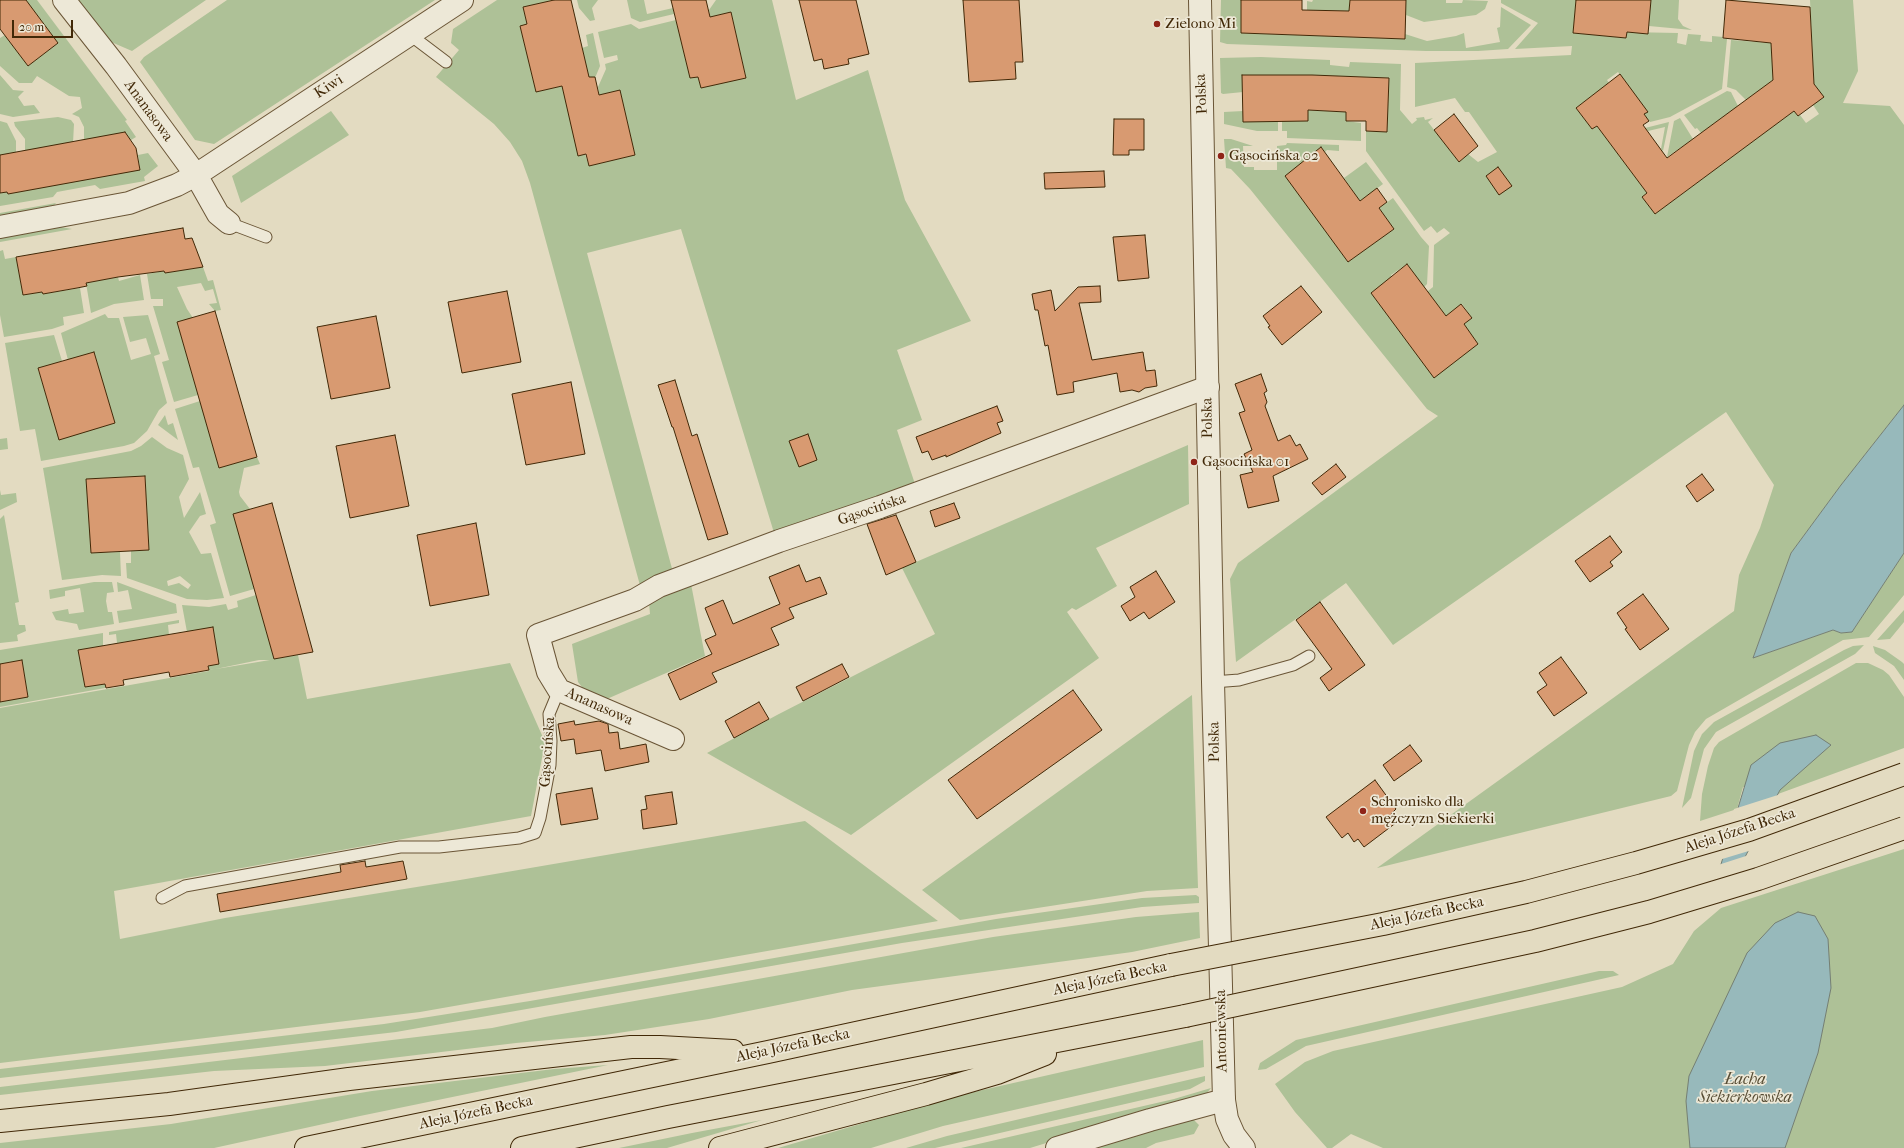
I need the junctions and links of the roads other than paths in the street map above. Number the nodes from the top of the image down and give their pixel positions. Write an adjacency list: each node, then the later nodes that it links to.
1 (64, 0): 6 (street, Ananasowa)
2 (462, 0): 4 (street, Kiwi)
3 (1200, 0): 10 (street, Polska)
4 (410, 34): 5 (lane); 6 (street, Kiwi)
5 (446, 62)
6 (196, 175): 7 (street, Ananasowa); 8 (street, Kiwi)
7 (229, 224): 9 (lane)
8 (0, 228)
9 (266, 237)
10 (1208, 387): 11 (street, Gąsocińska); 13 (street, Polska)
11 (538, 635): 14 (street, Ananasowa)
12 (1310, 656): 13 (lane)
13 (1213, 682): 19 (street, Polska)
14 (559, 690): 15 (street, Ananasowa); 18 (lane, Gąsocińska)
15 (673, 739)
16 (1904, 774): 21 (main road, Aleja Józefa Becka, bridge)
17 (1904, 828): 20 (main road, bridge)
18 (162, 898)
19 (1219, 908): 22 (street, Antoniewska)
20 (1079, 1038): 25 (main road); 26 (main road)
21 (768, 1052): 23 (main road); 24 (main road, Aleja Józefa Becka)
22 (1224, 1100): 27 (street); 28 (street, Antoniewska)
23 (0, 1121)
24 (306, 1148)
25 (522, 1148)
26 (720, 1148)
27 (1057, 1148)
28 (1244, 1148)

